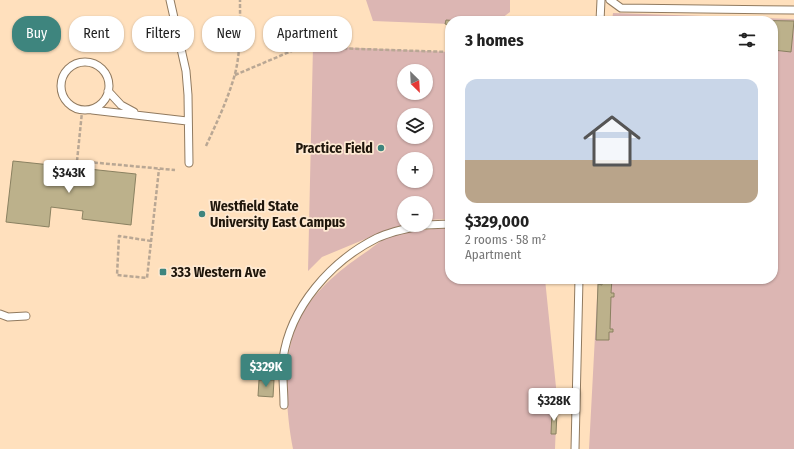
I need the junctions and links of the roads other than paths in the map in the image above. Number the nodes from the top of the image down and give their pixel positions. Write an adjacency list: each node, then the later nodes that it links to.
1 (170, 0): 9 (lane)
2 (601, 0): 5 (lane)
3 (610, 0): 4 (lane)
4 (794, 10)
5 (600, 16)
6 (108, 91): 7 (lane); 7 (lane); 8 (lane)
7 (92, 110): 8 (lane)
8 (144, 116): 9 (lane)
9 (187, 121): 10 (lane)
10 (189, 163)
11 (445, 224): 12 (lane)
12 (433, 225)
13 (400, 232): 17 (lane)
14 (579, 284): 18 (lane)
15 (0, 314): 16 (lane)
16 (26, 316)
17 (284, 405)
18 (575, 449)

